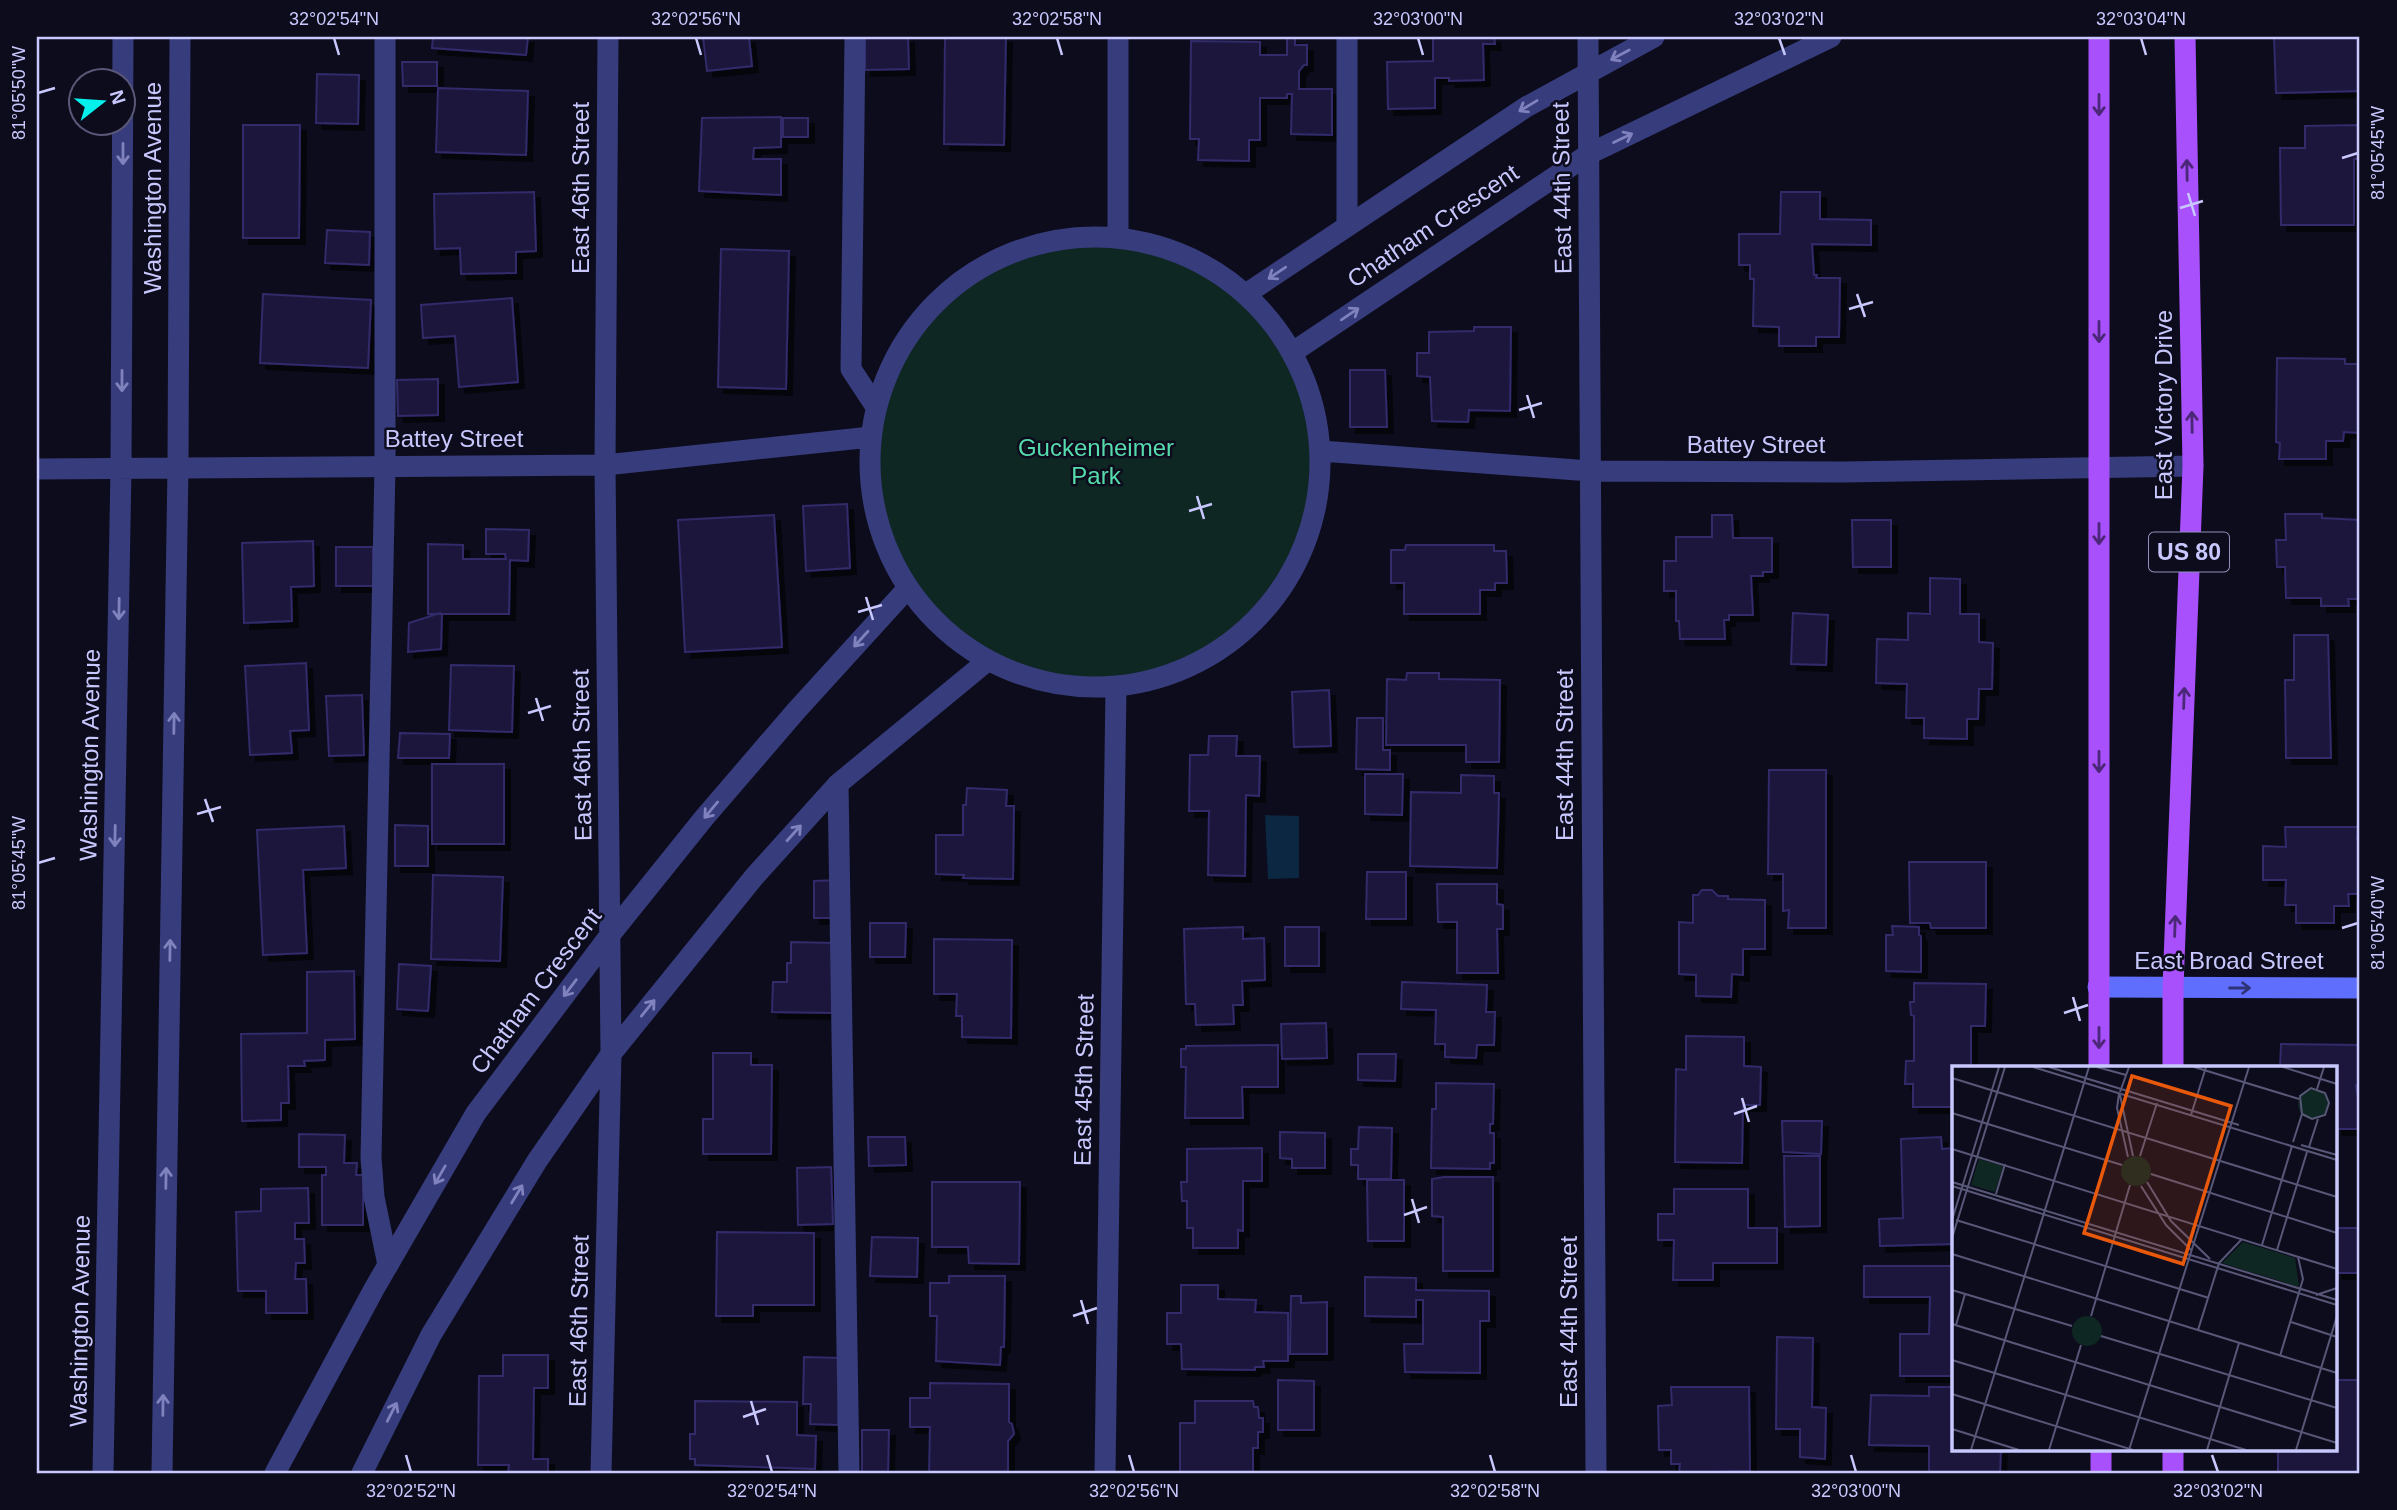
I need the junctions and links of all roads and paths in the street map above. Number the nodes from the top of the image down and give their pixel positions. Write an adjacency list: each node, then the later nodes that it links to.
1 (124, 37): 27 (street, Washington Avenue, one-way to 27)
2 (180, 37): 26 (street, Washington Avenue)
3 (385, 37): 23 (street)
4 (608, 37): 22 (street, East 46th Street)
5 (855, 37): 19 (street)
6 (1118, 37): 16 (street)
7 (1348, 37): 15 (street)
8 (1588, 37): 13 (street, East 44th Street)
9 (1654, 37): 13 (street, Chatham Crescent, one-way to 13)
10 (1831, 37): 14 (street, Chatham Crescent, one-way to 10)
11 (2099, 37): 24 (main road, one-way to 24)
12 (2185, 37): 25 (main road, East Victory Drive / US 80, one-way to 12)
13 (1587, 73): 14 (street, East 44th Street); 15 (street, Chatham Crescent, one-way to 15)
14 (1589, 154): 18 (street, Chatham Crescent, one-way to 14); 29 (street, East 44th Street)
15 (1347, 226): 17 (street, Chatham Crescent, one-way to 17)
16 (1118, 236): 17 (street); 19 (street)
17 (1246, 294): 18 (street)
18 (1293, 352): 21 (street)
19 (876, 407): 20 (street)
20 (871, 437): 22 (street, Battey Street); 30 (street)
21 (1321, 451): 29 (street, Battey Street); 32 (street)
22 (606, 465): 23 (street, Battey Street); 34 (street, East 46th Street)
23 (385, 466): 26 (street, Battey Street); 41 (street)
24 (2100, 466): 25 (street, Battey Street); 29 (street, Battey Street); 35 (main road, one-way to 35)
25 (2193, 466): 36 (main road, East Victory Drive / US 80, one-way to 25)
26 (178, 467): 27 (street, Battey Street); 45 (street, Washington Avenue, one-way to 26)
27 (121, 468): 28 (street, Battey Street); 44 (street, Washington Avenue, one-way to 44)
28 (37, 469)
29 (1590, 471): 51 (street, East 44th Street)
30 (907, 589): 31 (street); 34 (street, Chatham Crescent, one-way to 34)
31 (986, 662): 32 (street); 33 (street)
32 (1116, 687): 50 (street, East 45th Street)
33 (838, 784): 38 (street, one-way to 33); 49 (street)
34 (610, 935): 38 (street, East 46th Street); 41 (street, Chatham Crescent, one-way to 41)
35 (2098, 987): 36 (main road, East Broad Street); 39 (main road, one-way to 39)
36 (2173, 988): 37 (main road, East Broad Street, one-way to 37); 40 (main road, East Victory Drive / US 80)
37 (2360, 988)
38 (611, 1054): 47 (street, one-way to 38); 48 (street, East 46th Street)
39 (2099, 1066)
40 (2173, 1066)
41 (388, 1265): 46 (street, Chatham Crescent)
42 (2101, 1450): 52 (main road)
43 (2173, 1450): 53 (main road)
44 (103, 1473)
45 (162, 1473)
46 (275, 1473)
47 (362, 1473)
48 (601, 1473)
49 (849, 1473)
50 (1105, 1473)
51 (1596, 1473)
52 (2101, 1473)
53 (2173, 1473)

